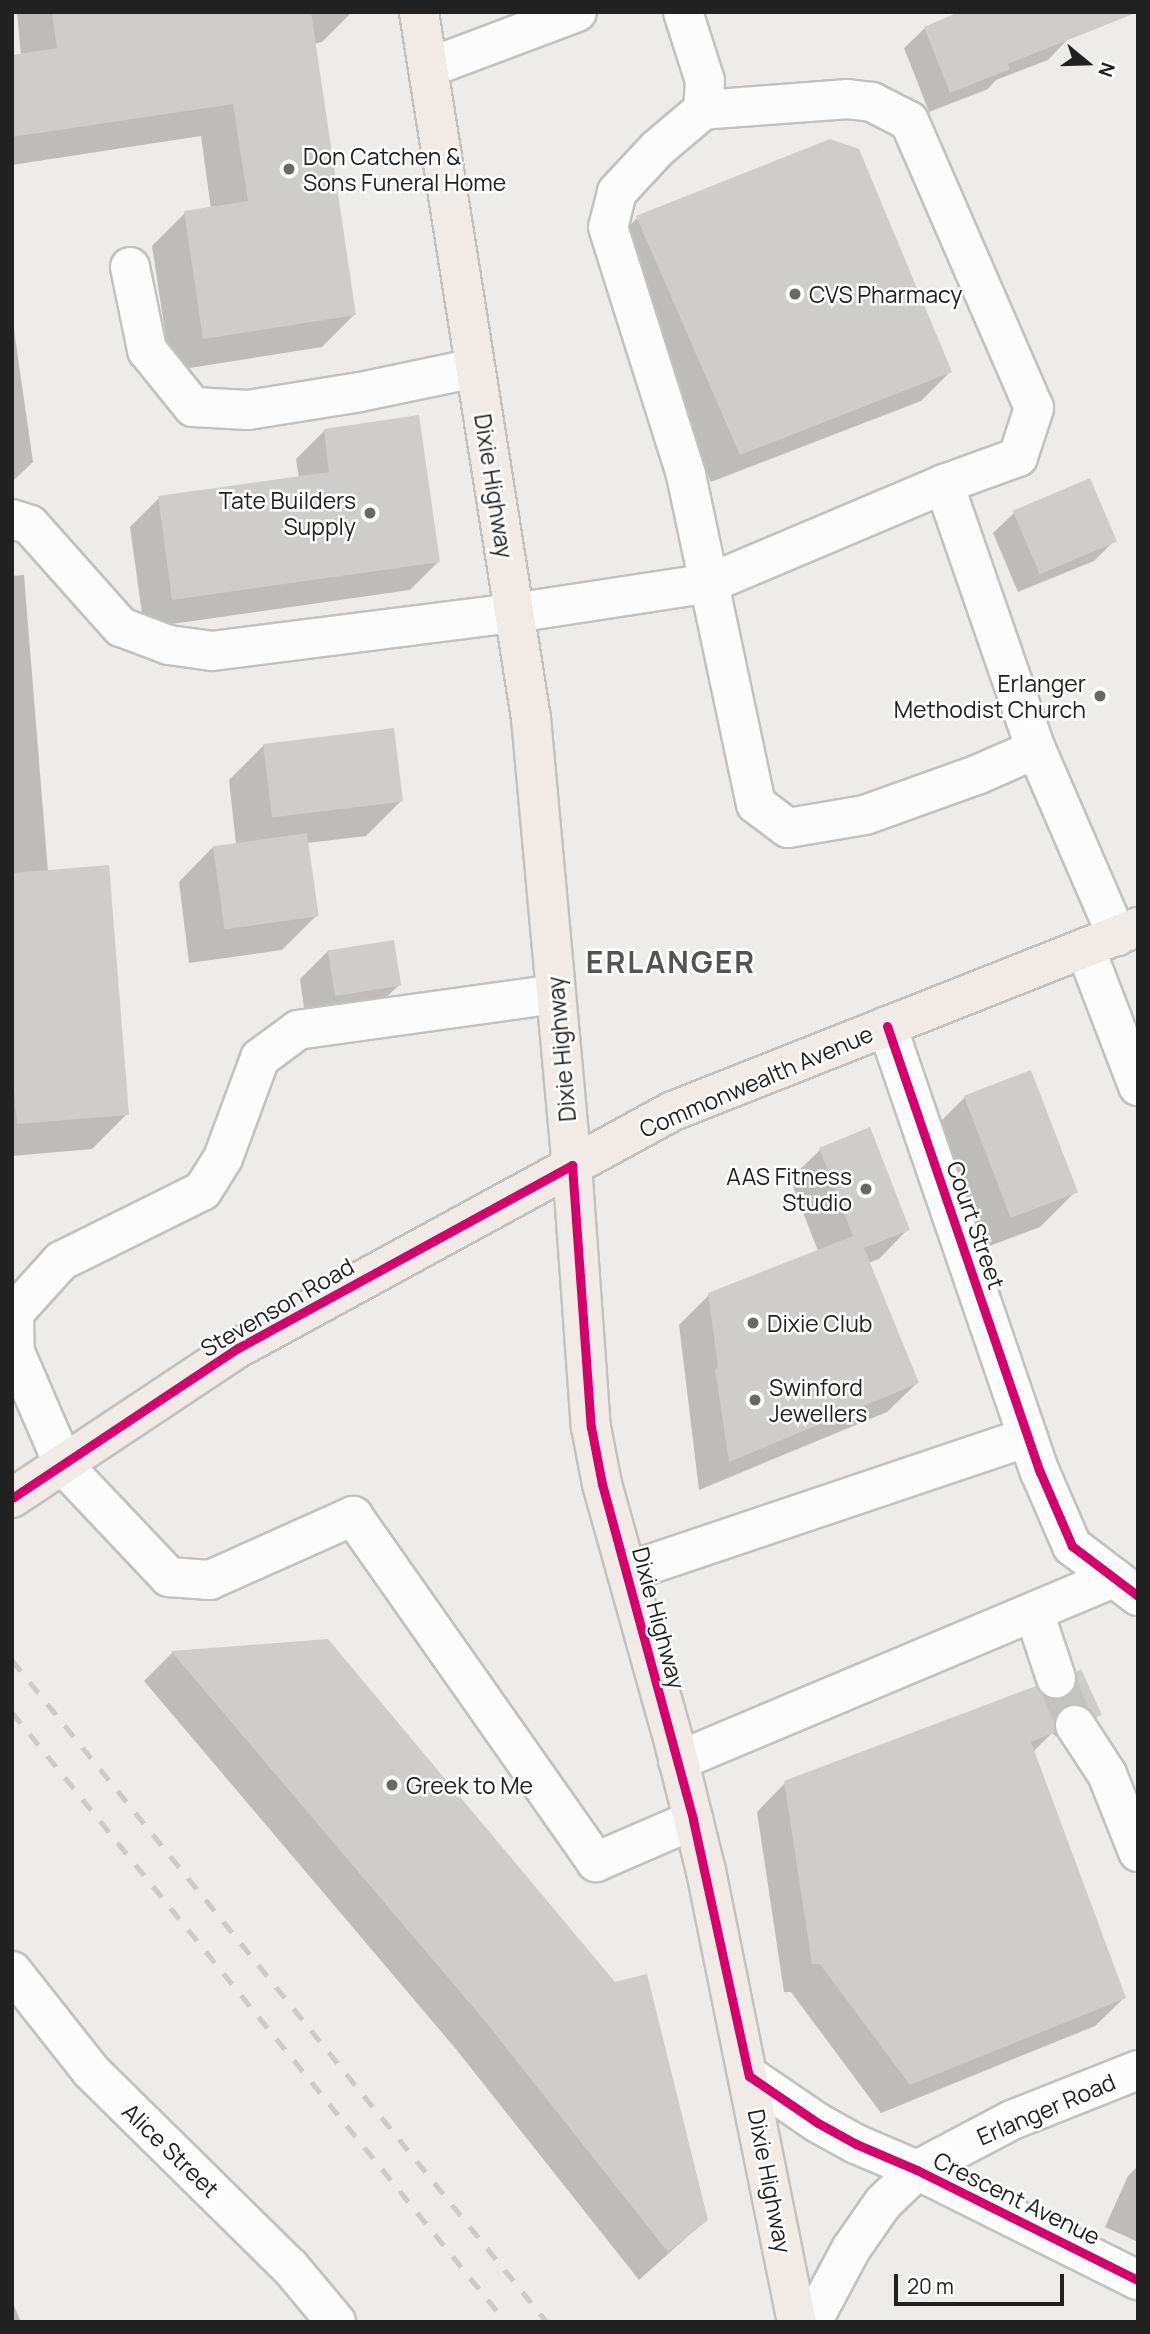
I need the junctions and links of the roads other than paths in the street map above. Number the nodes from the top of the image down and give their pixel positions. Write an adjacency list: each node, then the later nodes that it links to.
1 (419, 12): 4 (main road, Dixie Highway)
2 (577, 12): 4 (street)
3 (683, 12): 5 (street)
4 (428, 68): 7 (main road, Dixie Highway)
5 (703, 110): 8 (street); 10 (street)
6 (130, 267): 7 (street)
7 (475, 368): 11 (main road, Dixie Highway)
8 (944, 484): 10 (street); 12 (street)
9 (12, 519): 11 (street)
10 (710, 583): 11 (street); 12 (street)
11 (514, 613): 14 (main road, Dixie Highway)
12 (1036, 749): 13 (street)
13 (1113, 937): 15 (main road, Commonwealth Avenue); 16 (street)
14 (556, 994): 17 (main road, Dixie Highway); 19 (street)
15 (887, 1026): 17 (main road, Commonwealth Avenue); 18 (street, Court Street)
16 (1138, 1086)
17 (572, 1164): 19 (main road, Stevenson Road); 21 (main road, Dixie Highway)
18 (1028, 1437): 21 (street); 22 (street, Court Street)
19 (64, 1466): 20 (main road, Stevenson Road); 27 (street)
20 (12, 1498)
21 (627, 1572): 26 (main road, Dixie Highway)
22 (1126, 1587): 23 (street)
23 (1034, 1612): 24 (street); 26 (street)
24 (1056, 1678)
25 (1075, 1725): 28 (street)
26 (678, 1761): 27 (main road, Dixie Highway)
27 (693, 1820): 31 (main road, Dixie Highway)
28 (1138, 1852)
29 (12, 1971): 34 (street, Alice Street)
30 (1138, 2070): 32 (street, Erlanger Road)
31 (749, 2076): 32 (street); 35 (main road, Dixie Highway)
32 (917, 2169): 33 (street, Crescent Avenue); 36 (street, Erlanger Road)
33 (1138, 2280)
34 (336, 2322)
35 (797, 2322)
36 (812, 2322)

